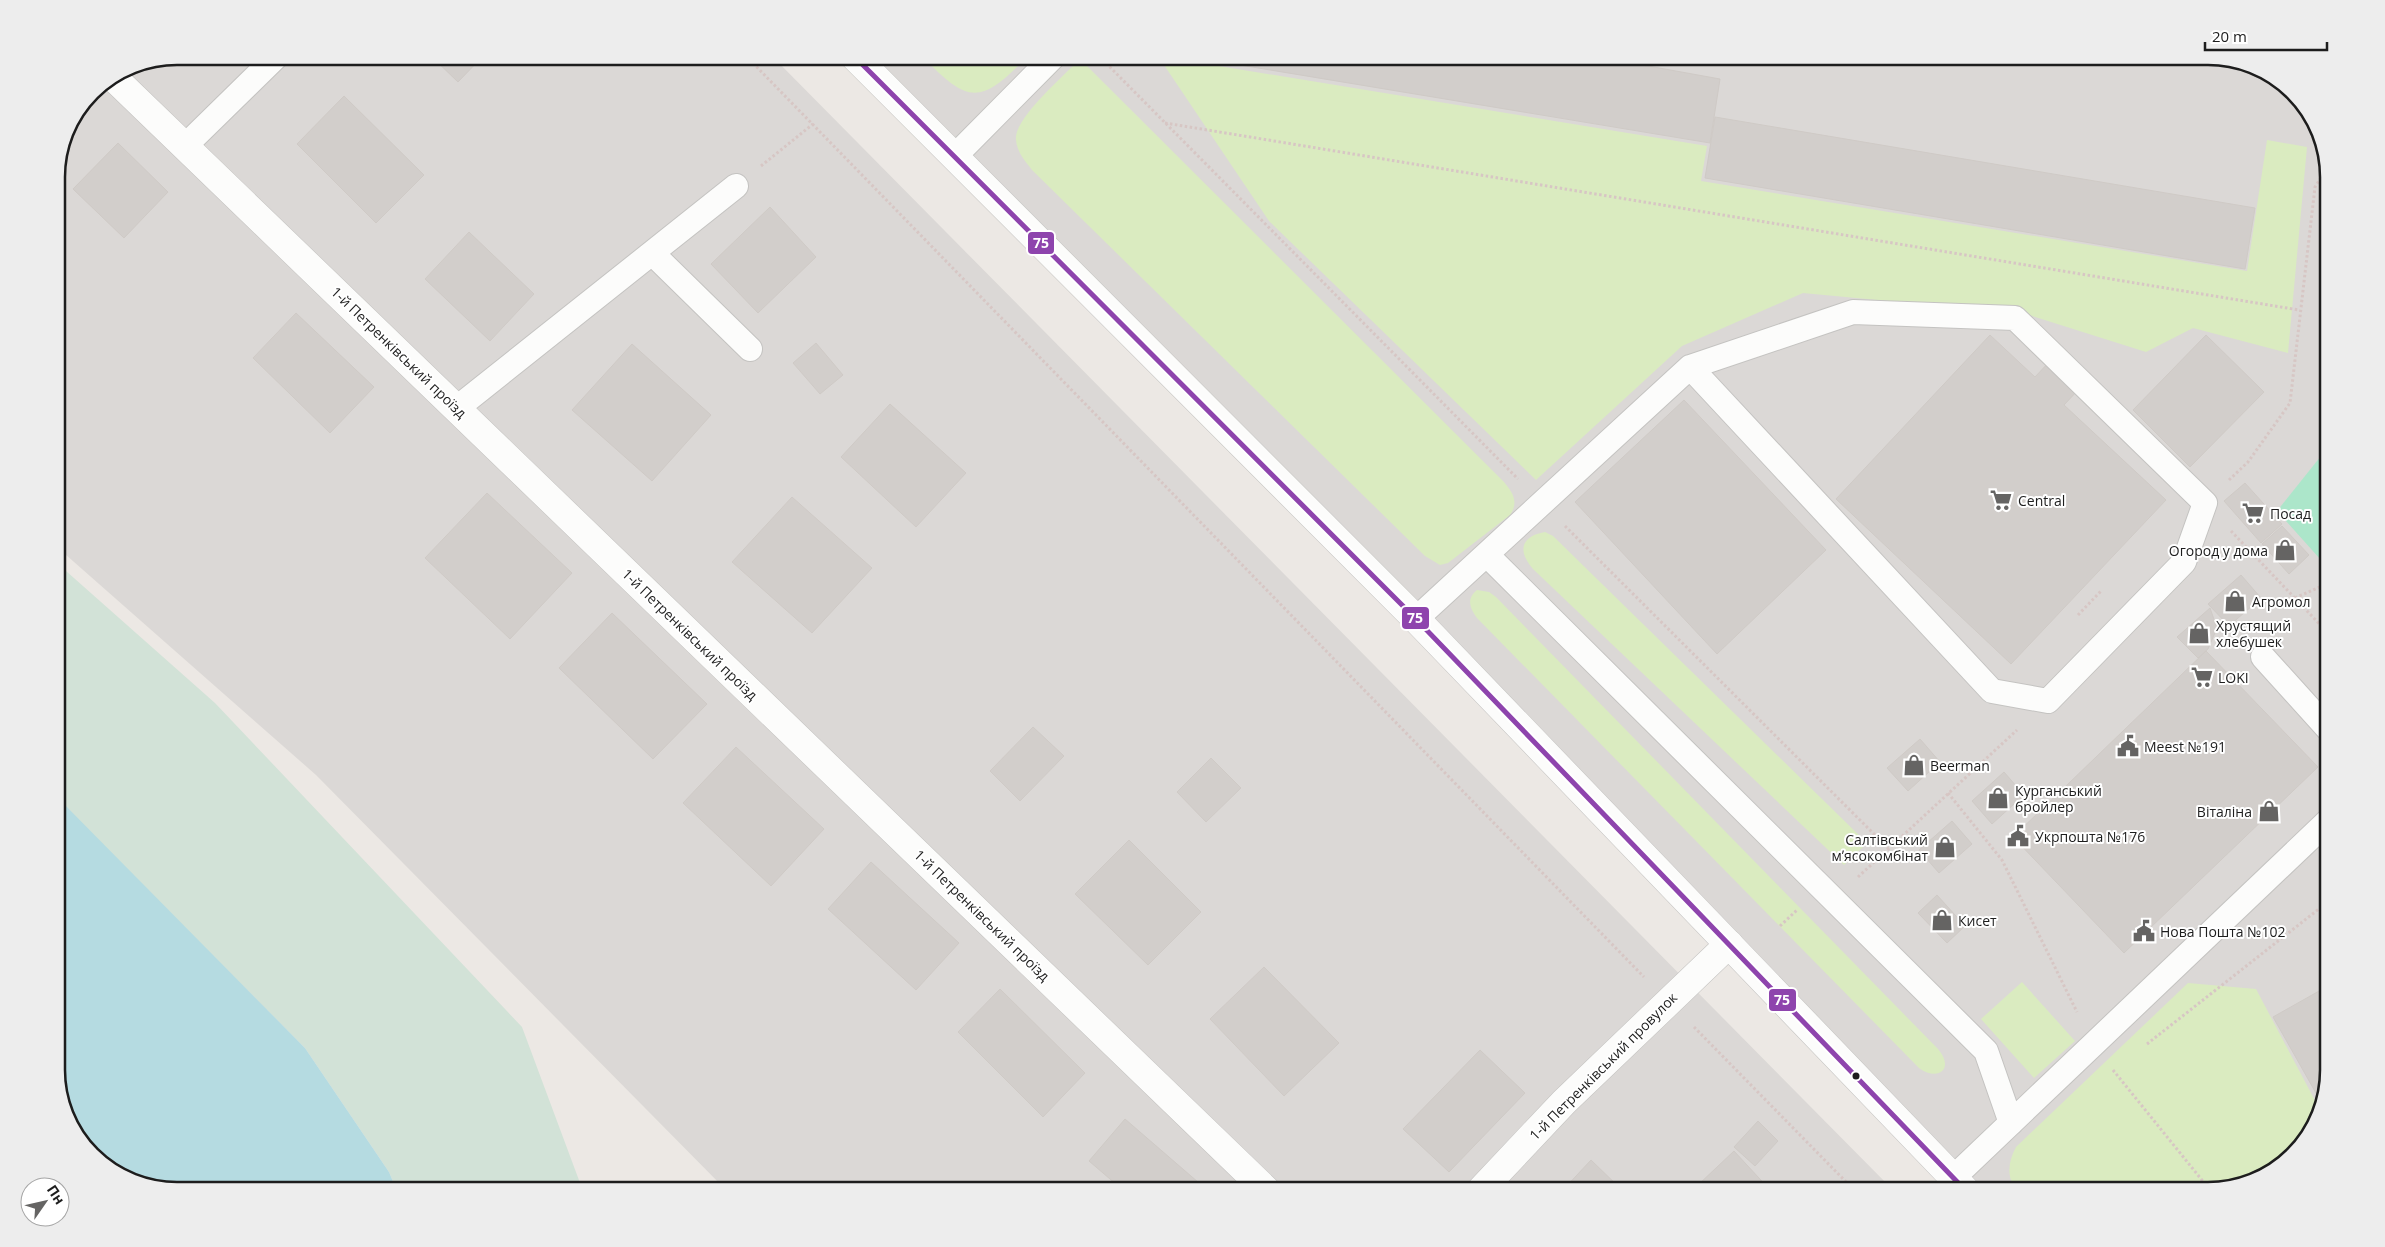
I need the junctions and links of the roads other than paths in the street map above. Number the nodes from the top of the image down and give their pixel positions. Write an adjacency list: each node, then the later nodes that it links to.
1 (268, 65): 5 (lane)
2 (863, 65): 6 (street)
3 (1045, 65): 6 (lane)
4 (118, 82): 5 (street, 1-й Петренківський проїзд)
5 (185, 146): 11 (street, 1-й Петренківський проїзд)
6 (954, 157): 13 (street)
7 (736, 186): 8 (lane)
8 (652, 253): 9 (lane); 11 (lane)
9 (750, 349)
10 (1690, 367): 10 (lane); 12 (lane)
11 (457, 408): 19 (street, 1-й Петренківський проїзд)
12 (1487, 555): 13 (lane); 18 (lane)
13 (1416, 619): 17 (street)
14 (2263, 658): 15 (lane)
15 (2320, 720)
16 (2320, 829): 18 (lane)
17 (1729, 944): 20 (street, 1-й Петренківський провулок); 21 (street)
18 (2011, 1123): 22 (lane)
19 (1258, 1182)
20 (1488, 1182)
21 (1957, 1182)
22 (1961, 1182)

